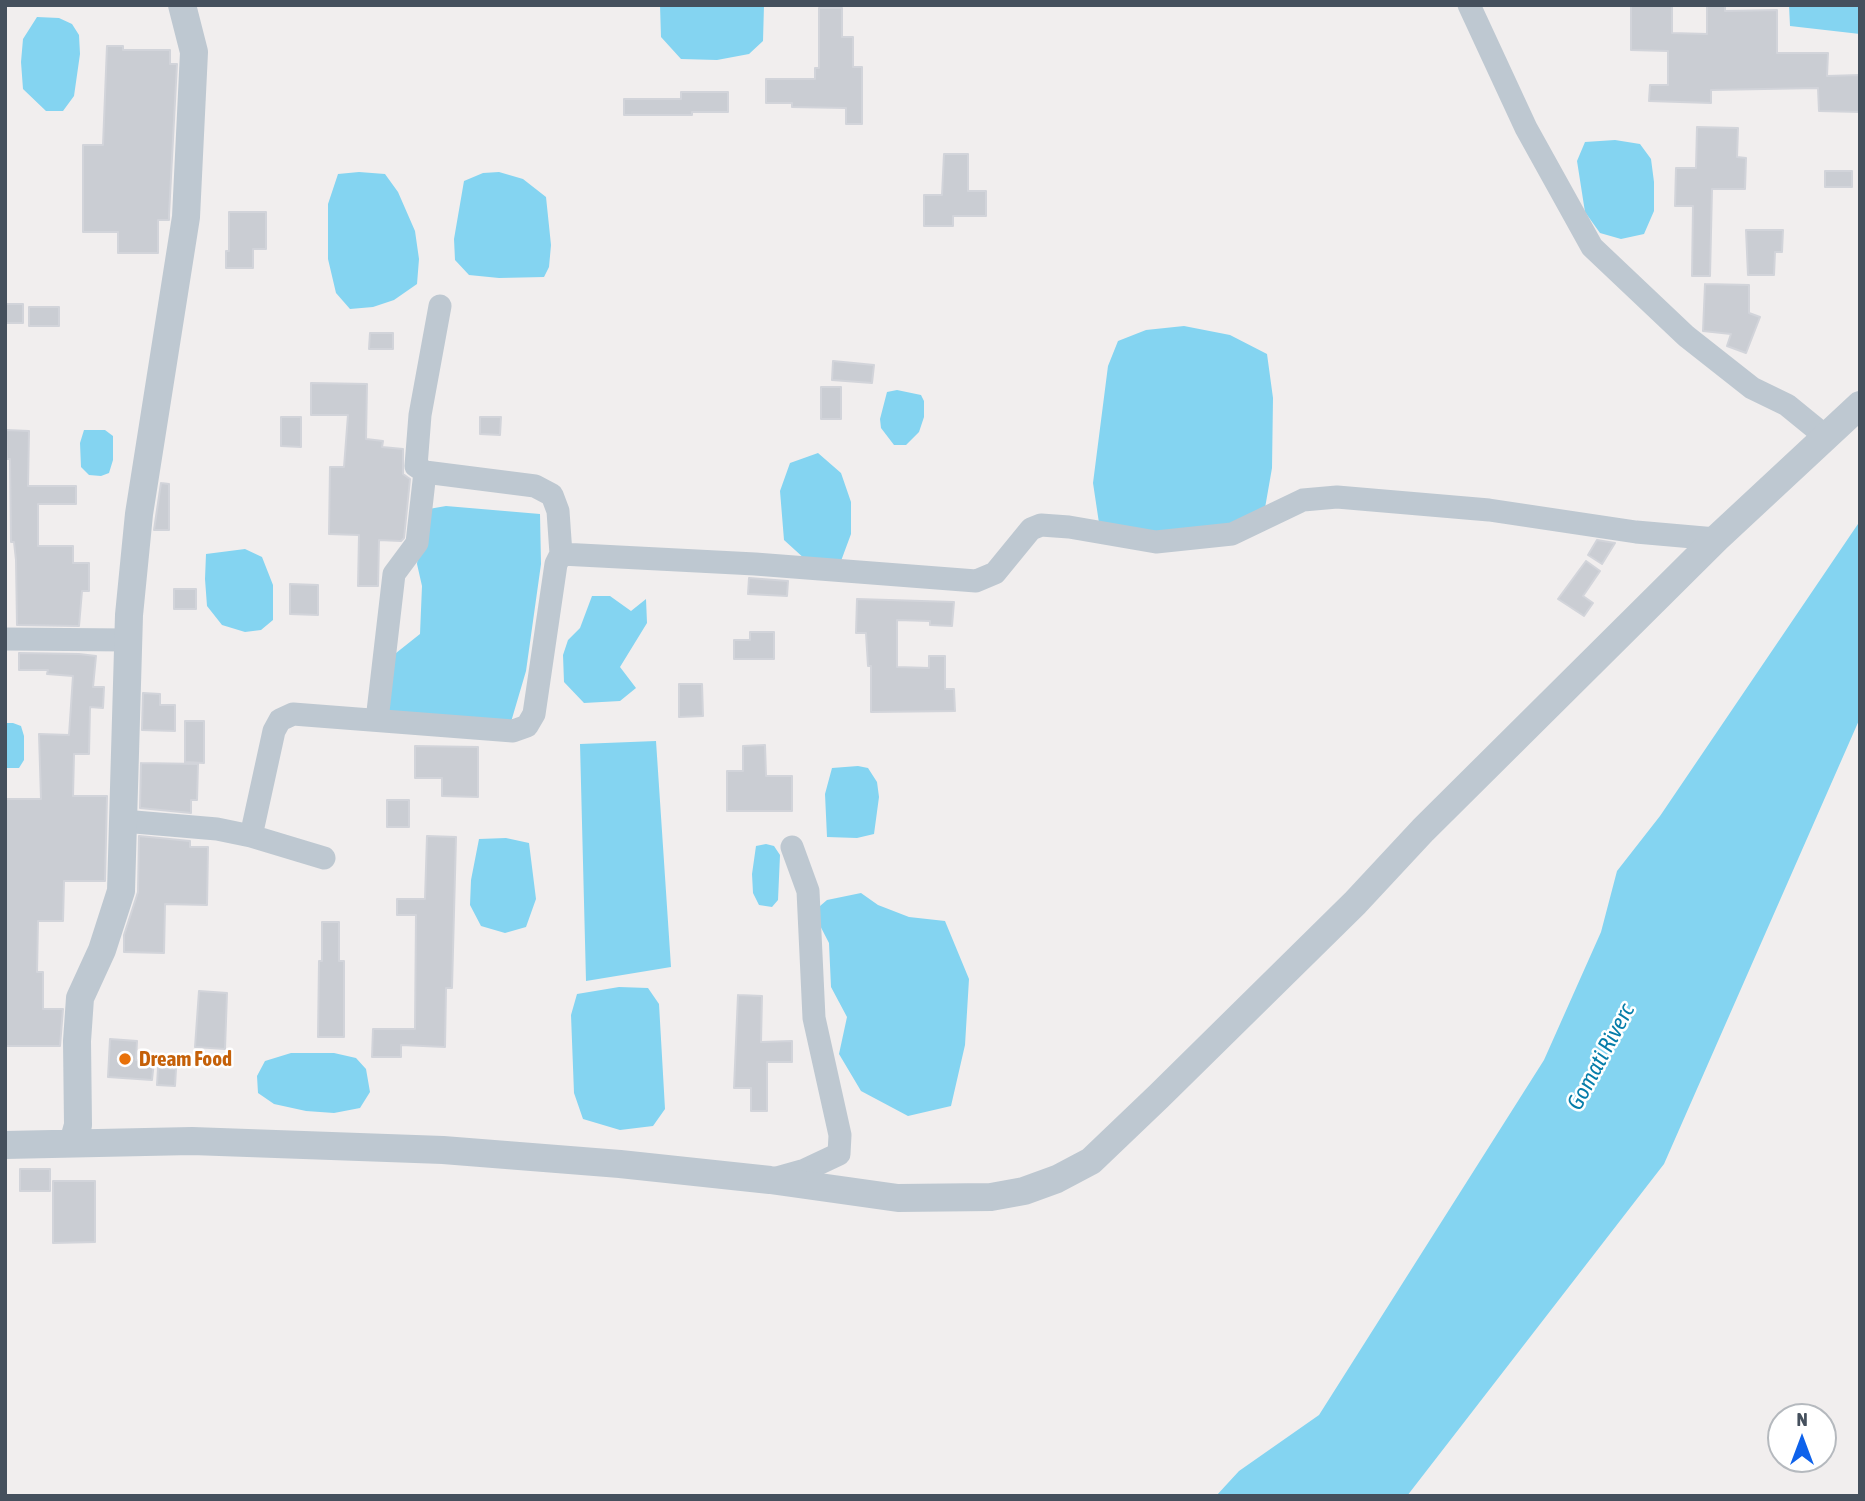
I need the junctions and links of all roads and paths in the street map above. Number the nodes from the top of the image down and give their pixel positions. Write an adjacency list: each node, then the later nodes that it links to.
1 (182, 5): 10 (street)
2 (1469, 5): 5 (street)
3 (440, 306): 6 (street)
4 (1860, 405): 5 (street)
5 (1825, 436): 7 (street)
6 (425, 472): 8 (street); 11 (street)
7 (1716, 538): 8 (street); 18 (street)
8 (561, 554): 11 (street)
9 (5, 639): 10 (street)
10 (128, 640): 12 (street)
11 (377, 720): 13 (street)
12 (123, 821): 13 (street); 16 (street)
13 (251, 836): 15 (street)
14 (792, 848): 18 (street)
15 (324, 858)
16 (73, 1143): 17 (street); 18 (street)
17 (5, 1145)
18 (770, 1180)

